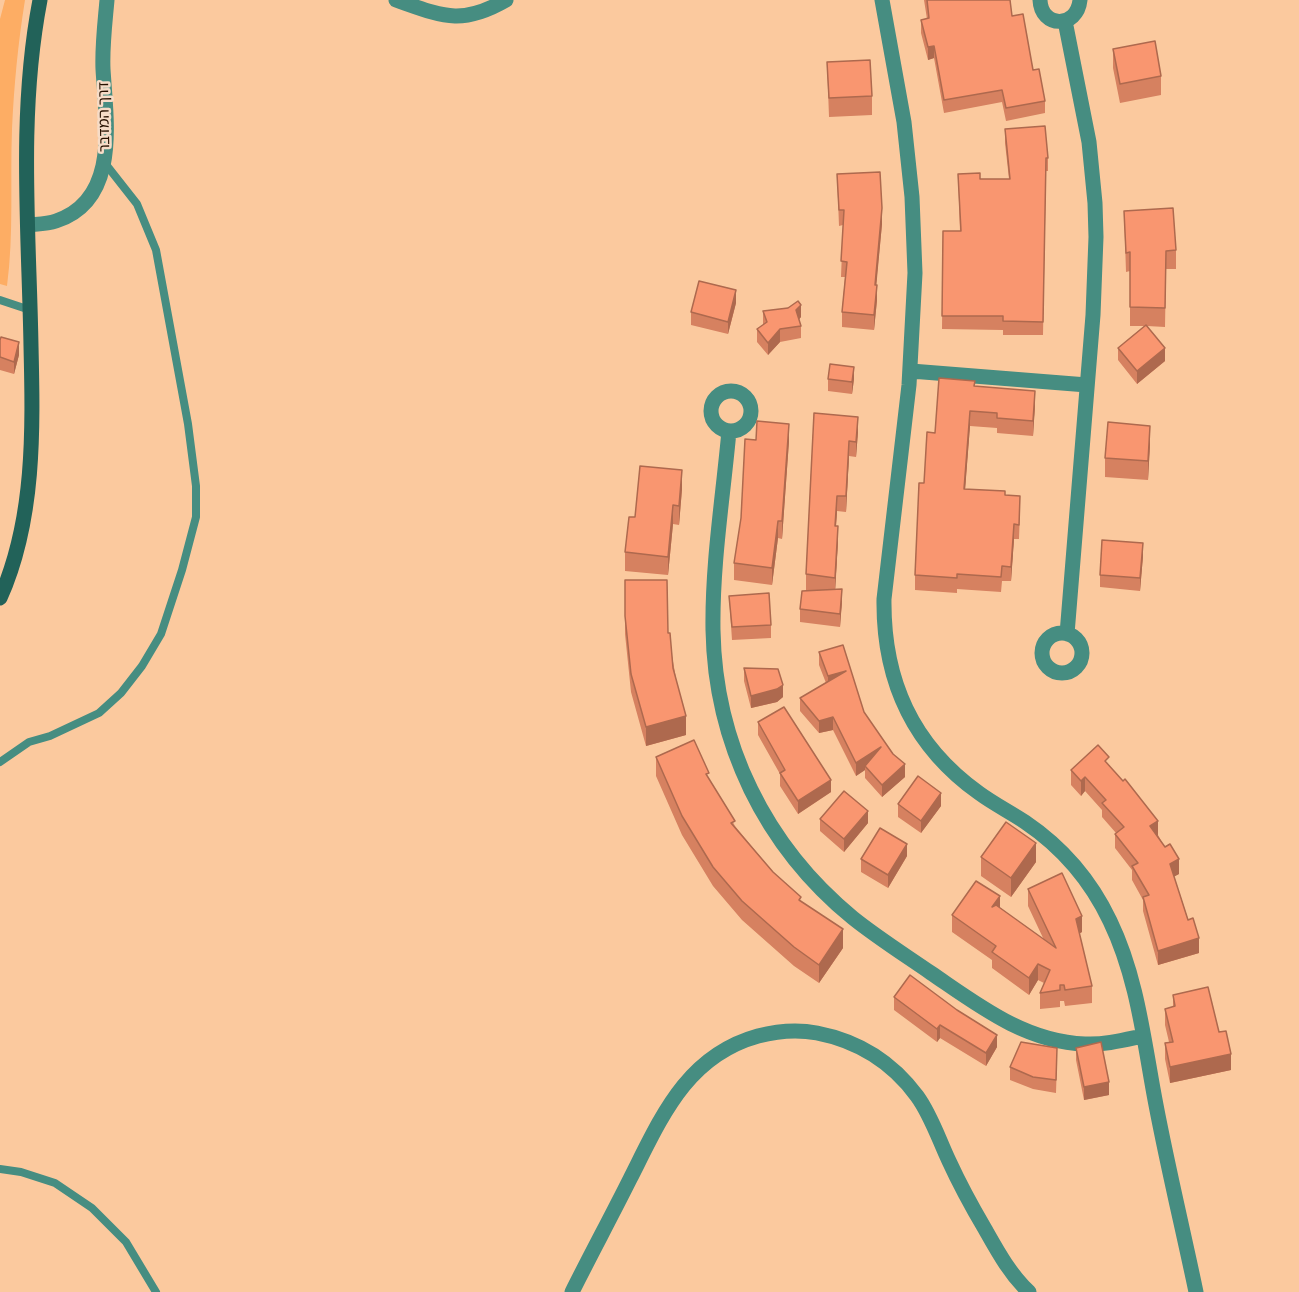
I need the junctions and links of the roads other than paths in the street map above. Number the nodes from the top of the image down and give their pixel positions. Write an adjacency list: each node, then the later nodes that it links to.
1 (40, 0): 10 (street)
2 (107, 0): 9 (street, דרך המדבר)
3 (396, 0): 4 (street)
4 (506, 0)
5 (882, 0): 13 (street)
6 (1040, 0): 8 (street)
7 (1080, 0): 8 (street)
8 (1065, 21): 14 (street)
9 (104, 162): 10 (street, דרך המדבר); 18 (lane)
10 (28, 225): 12 (street)
11 (3, 302): 12 (lane)
12 (31, 310): 16 (street)
13 (911, 371): 14 (street); 19 (street)
14 (1087, 385): 17 (street)
15 (729, 431): 19 (street)
16 (0, 598)
17 (1066, 634)
18 (0, 762)
19 (1143, 1036): 24 (street)
20 (0, 1169): 21 (lane)
21 (156, 1292)
22 (572, 1292): 23 (street)
23 (1029, 1292)
24 (1196, 1292)

